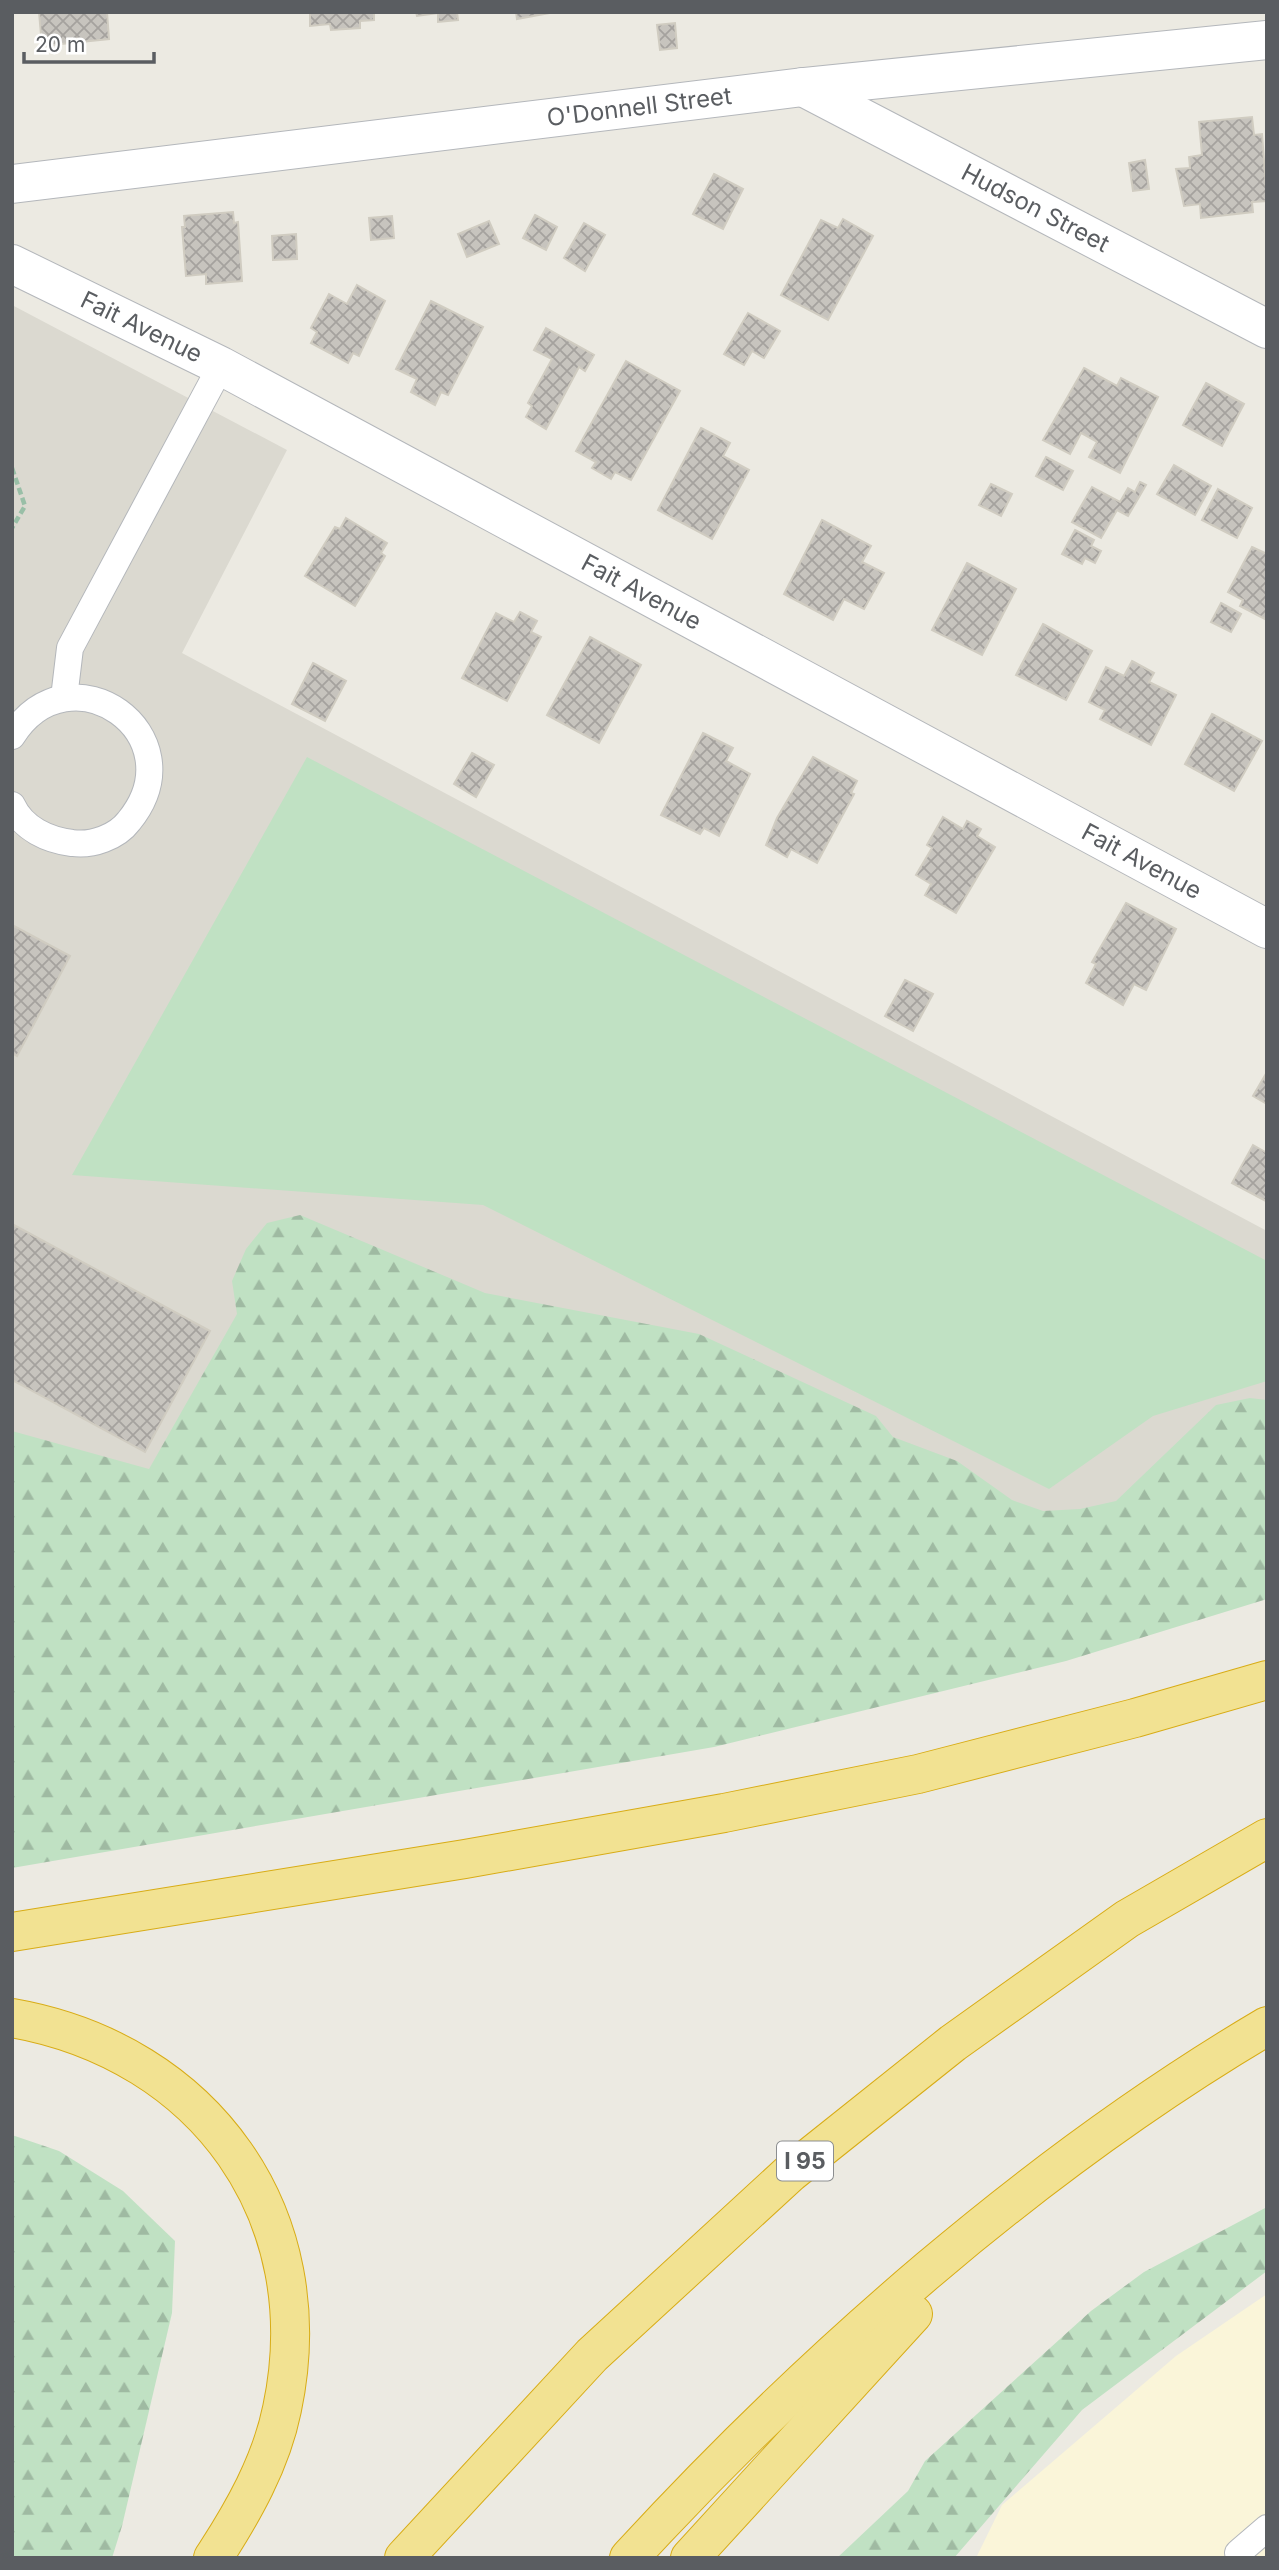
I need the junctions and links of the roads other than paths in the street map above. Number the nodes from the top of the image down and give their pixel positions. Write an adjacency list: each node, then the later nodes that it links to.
1 (1267, 40): 2 (street, O'Donnell Street)
2 (803, 87): 3 (street, O'Donnell Street); 5 (street, Hudson Street)
3 (12, 184)
4 (12, 264): 6 (street, Fait Avenue)
5 (1267, 329)
6 (221, 366): 7 (lane); 10 (street, Fait Avenue)
7 (64, 698): 8 (lane); 9 (lane)
8 (15, 723)
9 (12, 805)
10 (1265, 923)
11 (1267, 1680): 13 (highway)
12 (1267, 1838): 20 (highway, I 95)
13 (12, 1932)
14 (12, 2018): 19 (highway)
15 (1267, 2026): 16 (highway)
16 (1058, 2168): 21 (highway); 22 (highway)
17 (1267, 2528): 18 (lane)
18 (1237, 2556)
19 (213, 2558)
20 (404, 2558)
21 (629, 2558)
22 (690, 2558)

